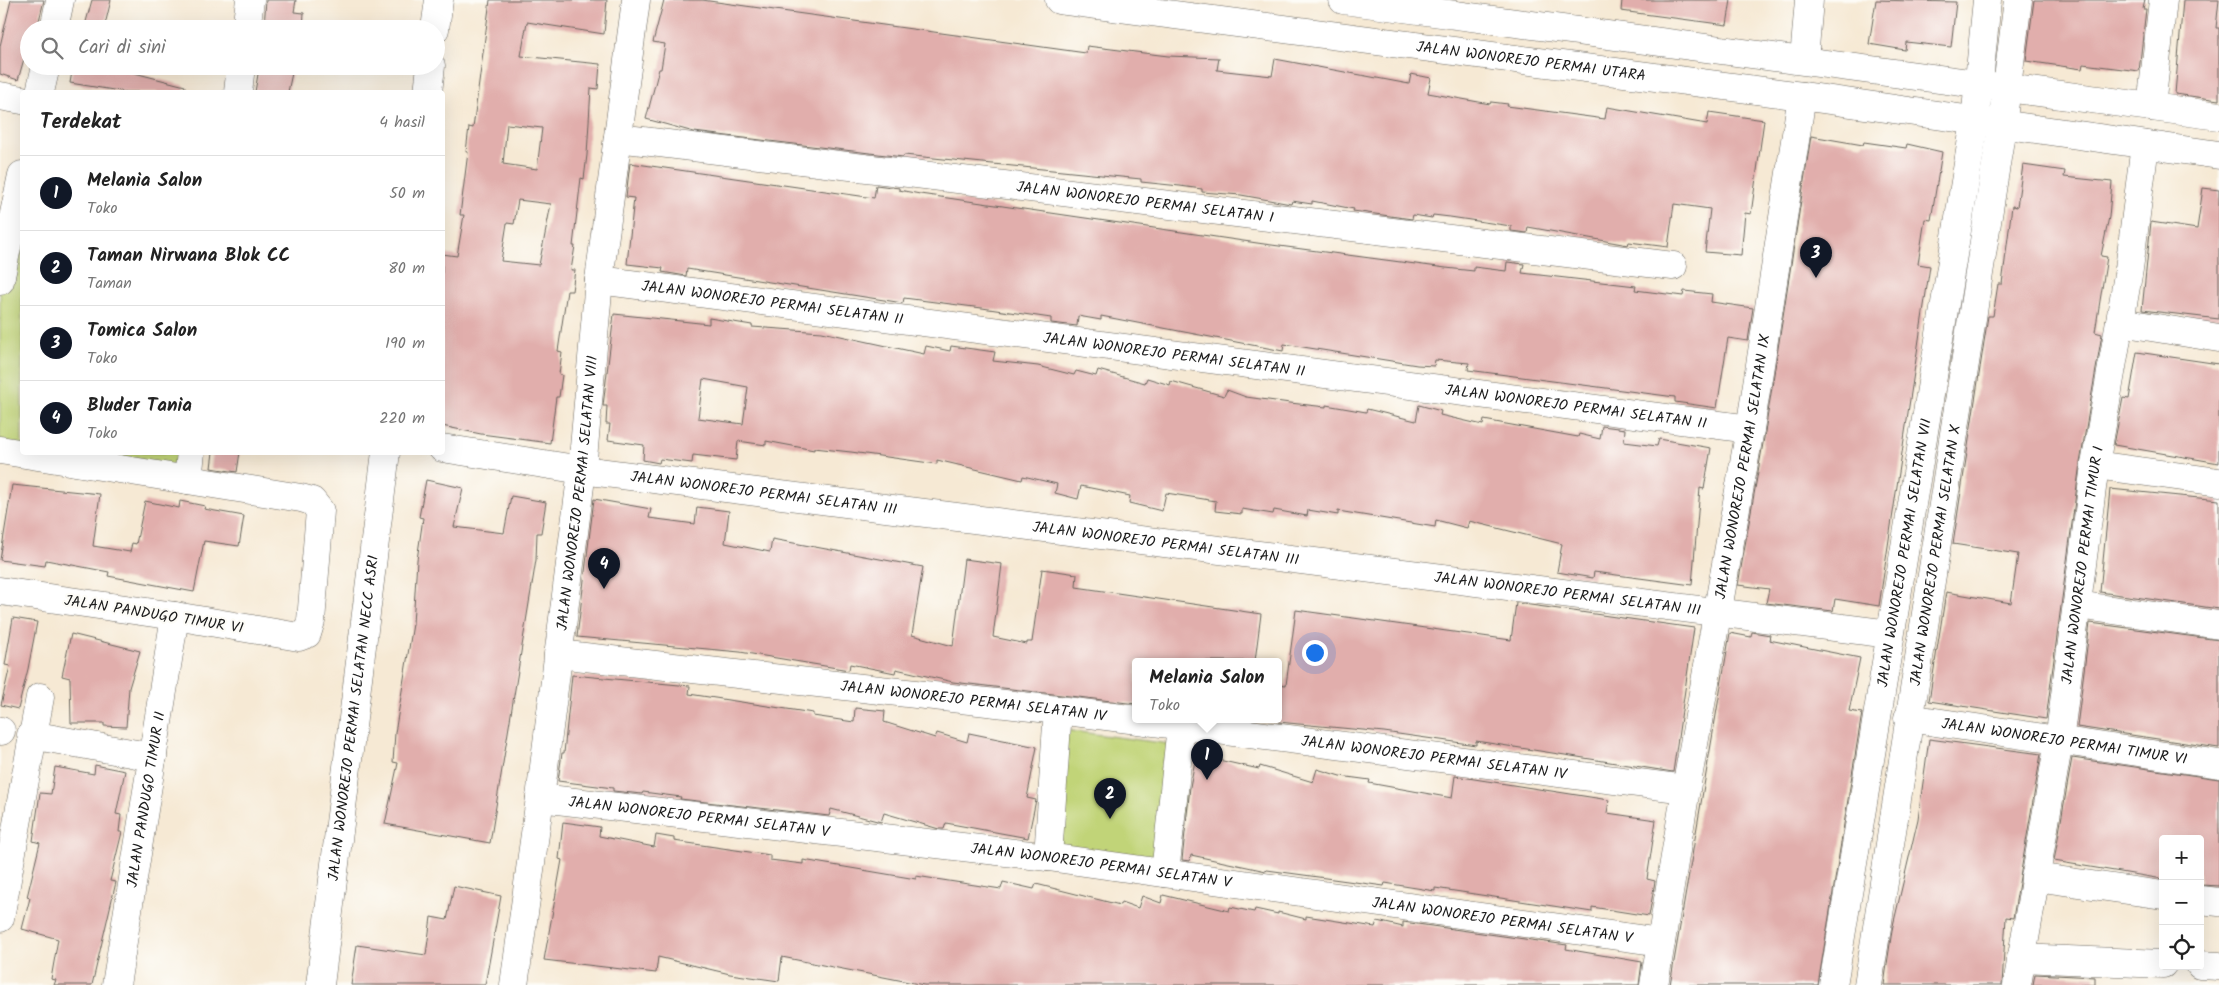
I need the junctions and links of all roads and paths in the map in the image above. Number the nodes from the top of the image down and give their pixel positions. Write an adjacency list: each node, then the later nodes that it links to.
1 (60, 0): 11 (street)
2 (250, 0): 12 (street)
3 (439, 0): 13 (street)
4 (636, 0): 29 (street, JALAN WONOREJO PERMAI SELATAN VIII)
5 (1059, 0): 23 (street, JALAN WONOREJO PERMAI UTARA)
6 (1343, 0): 14 (street)
7 (1809, 0): 14 (street)
8 (1987, 0): 18 (street)
9 (2018, 0): 18 (street)
10 (2163, 0): 25 (street)
11 (56, 20)
12 (247, 20)
13 (436, 20)
14 (1804, 60): 18 (street)
15 (44, 75): 19 (street)
16 (241, 75): 20 (street)
17 (430, 75): 21 (street)
18 (1993, 87): 25 (street); 27 (street, JALAN WONOREJO PERMAI SELATAN VII); 28 (street, JALAN WONOREJO PERMAI SELATAN X)
19 (40, 90)
20 (238, 90)
21 (428, 90)
22 (0, 96): 24 (street)
23 (1802, 96): 27 (street, JALAN WONOREJO PERMAI UTARA); 38 (street, JALAN WONOREJO PERMAI SELATAN IX)
24 (20, 100)
25 (2151, 107): 26 (street)
26 (2219, 116)
27 (1975, 121): 28 (street, JALAN WONOREJO PERMAI UTARA); 54 (street, JALAN WONOREJO PERMAI SELATAN VII)
28 (2002, 126): 30 (street, JALAN WONOREJO PERMAI UTARA); 58 (street, JALAN WONOREJO PERMAI SELATAN X)
29 (618, 138): 33 (street, JALAN WONOREJO PERMAI SELATAN I); 34 (street, JALAN WONOREJO PERMAI SELATAN VIII)
30 (2145, 145): 31 (street, JALAN WONOREJO PERMAI UTARA); 36 (street, JALAN WONOREJO PERMAI TIMUR I)
31 (2219, 155)
32 (20, 185): 35 (street)
33 (1673, 266)
34 (599, 280): 38 (street, JALAN WONOREJO PERMAI SELATAN II); 46 (street, JALAN WONOREJO PERMAI SELATAN VIII)
35 (0, 281)
36 (2120, 322): 37 (street); 45 (street, JALAN WONOREJO PERMAI TIMUR I)
37 (2219, 338)
38 (1750, 429): 51 (street, JALAN WONOREJO PERMAI SELATAN IX)
39 (445, 448): 46 (street, JALAN WONOREJO PERMAI SELATAN III)
40 (0, 450): 41 (street)
41 (20, 453)
42 (31, 455): 47 (street)
43 (191, 455): 47 (street)
44 (386, 455): 81 (street, JALAN WONOREJO PERMAI SELATAN NECC ASRI)
45 (2095, 465): 48 (street); 50 (street, JALAN WONOREJO PERMAI TIMUR I)
46 (582, 470): 51 (street, JALAN WONOREJO PERMAI SELATAN III); 55 (street, JALAN WONOREJO PERMAI SELATAN VIII)
47 (188, 480): 52 (street, JALAN PANDUGO TIMUR VI)
48 (2219, 482)
49 (0, 591): 52 (street, JALAN PANDUGO TIMUR VI)
50 (2077, 605): 53 (street); 63 (street, JALAN WONOREJO PERMAI TIMUR I)
51 (1718, 613): 54 (street, JALAN WONOREJO PERMAI SELATAN III); 66 (street, JALAN WONOREJO PERMAI SELATAN IX)
52 (175, 616): 64 (street, JALAN PANDUGO TIMUR II)
53 (2219, 625)
54 (1890, 634): 84 (street, JALAN WONOREJO PERMAI SELATAN VII)
55 (558, 654): 57 (street, JALAN WONOREJO PERMAI SELATAN IV); 67 (street, JALAN WONOREJO PERMAI SELATAN VIII)
56 (40, 697): 62 (street)
57 (1058, 710): 59 (street, JALAN WONOREJO PERMAI SELATAN IV); 68 (street)
58 (1908, 718): 63 (street, JALAN WONOREJO PERMAI TIMUR VI); 85 (street, JALAN WONOREJO PERMAI SELATAN X)
59 (1132, 720)
60 (1158, 723): 61 (street, JALAN WONOREJO PERMAI SELATAN IV)
61 (1181, 726): 66 (street, JALAN WONOREJO PERMAI SELATAN IV); 69 (street)
62 (32, 736): 64 (street); 74 (street)
63 (2059, 741): 65 (street, JALAN WONOREJO PERMAI TIMUR VI); 70 (street, JALAN WONOREJO PERMAI TIMUR I)
64 (153, 757): 80 (street, JALAN PANDUGO TIMUR II)
65 (2219, 764)
66 (1686, 789): 75 (street, JALAN WONOREJO PERMAI SELATAN IX)
67 (540, 798): 68 (street, JALAN WONOREJO PERMAI SELATAN V); 82 (street, JALAN WONOREJO PERMAI SELATAN VIII)
68 (1048, 857): 69 (street, JALAN WONOREJO PERMAI SELATAN V)
69 (1165, 873): 75 (street, JALAN WONOREJO PERMAI SELATAN V)
70 (2035, 877): 71 (street); 76 (street, JALAN WONOREJO PERMAI TIMUR I)
71 (2159, 893)
72 (2204, 900): 73 (street)
73 (2219, 902)
74 (0, 918)
75 (1661, 942): 83 (street, JALAN WONOREJO PERMAI SELATAN IX)
76 (2021, 958): 77 (street); 86 (street, JALAN WONOREJO PERMAI TIMUR I)
77 (2159, 964)
78 (2204, 965): 79 (street)
79 (2219, 966)
80 (116, 985)
81 (320, 985)
82 (514, 985)
83 (1654, 985)
84 (1833, 985)
85 (1868, 985)
86 (2017, 985)

